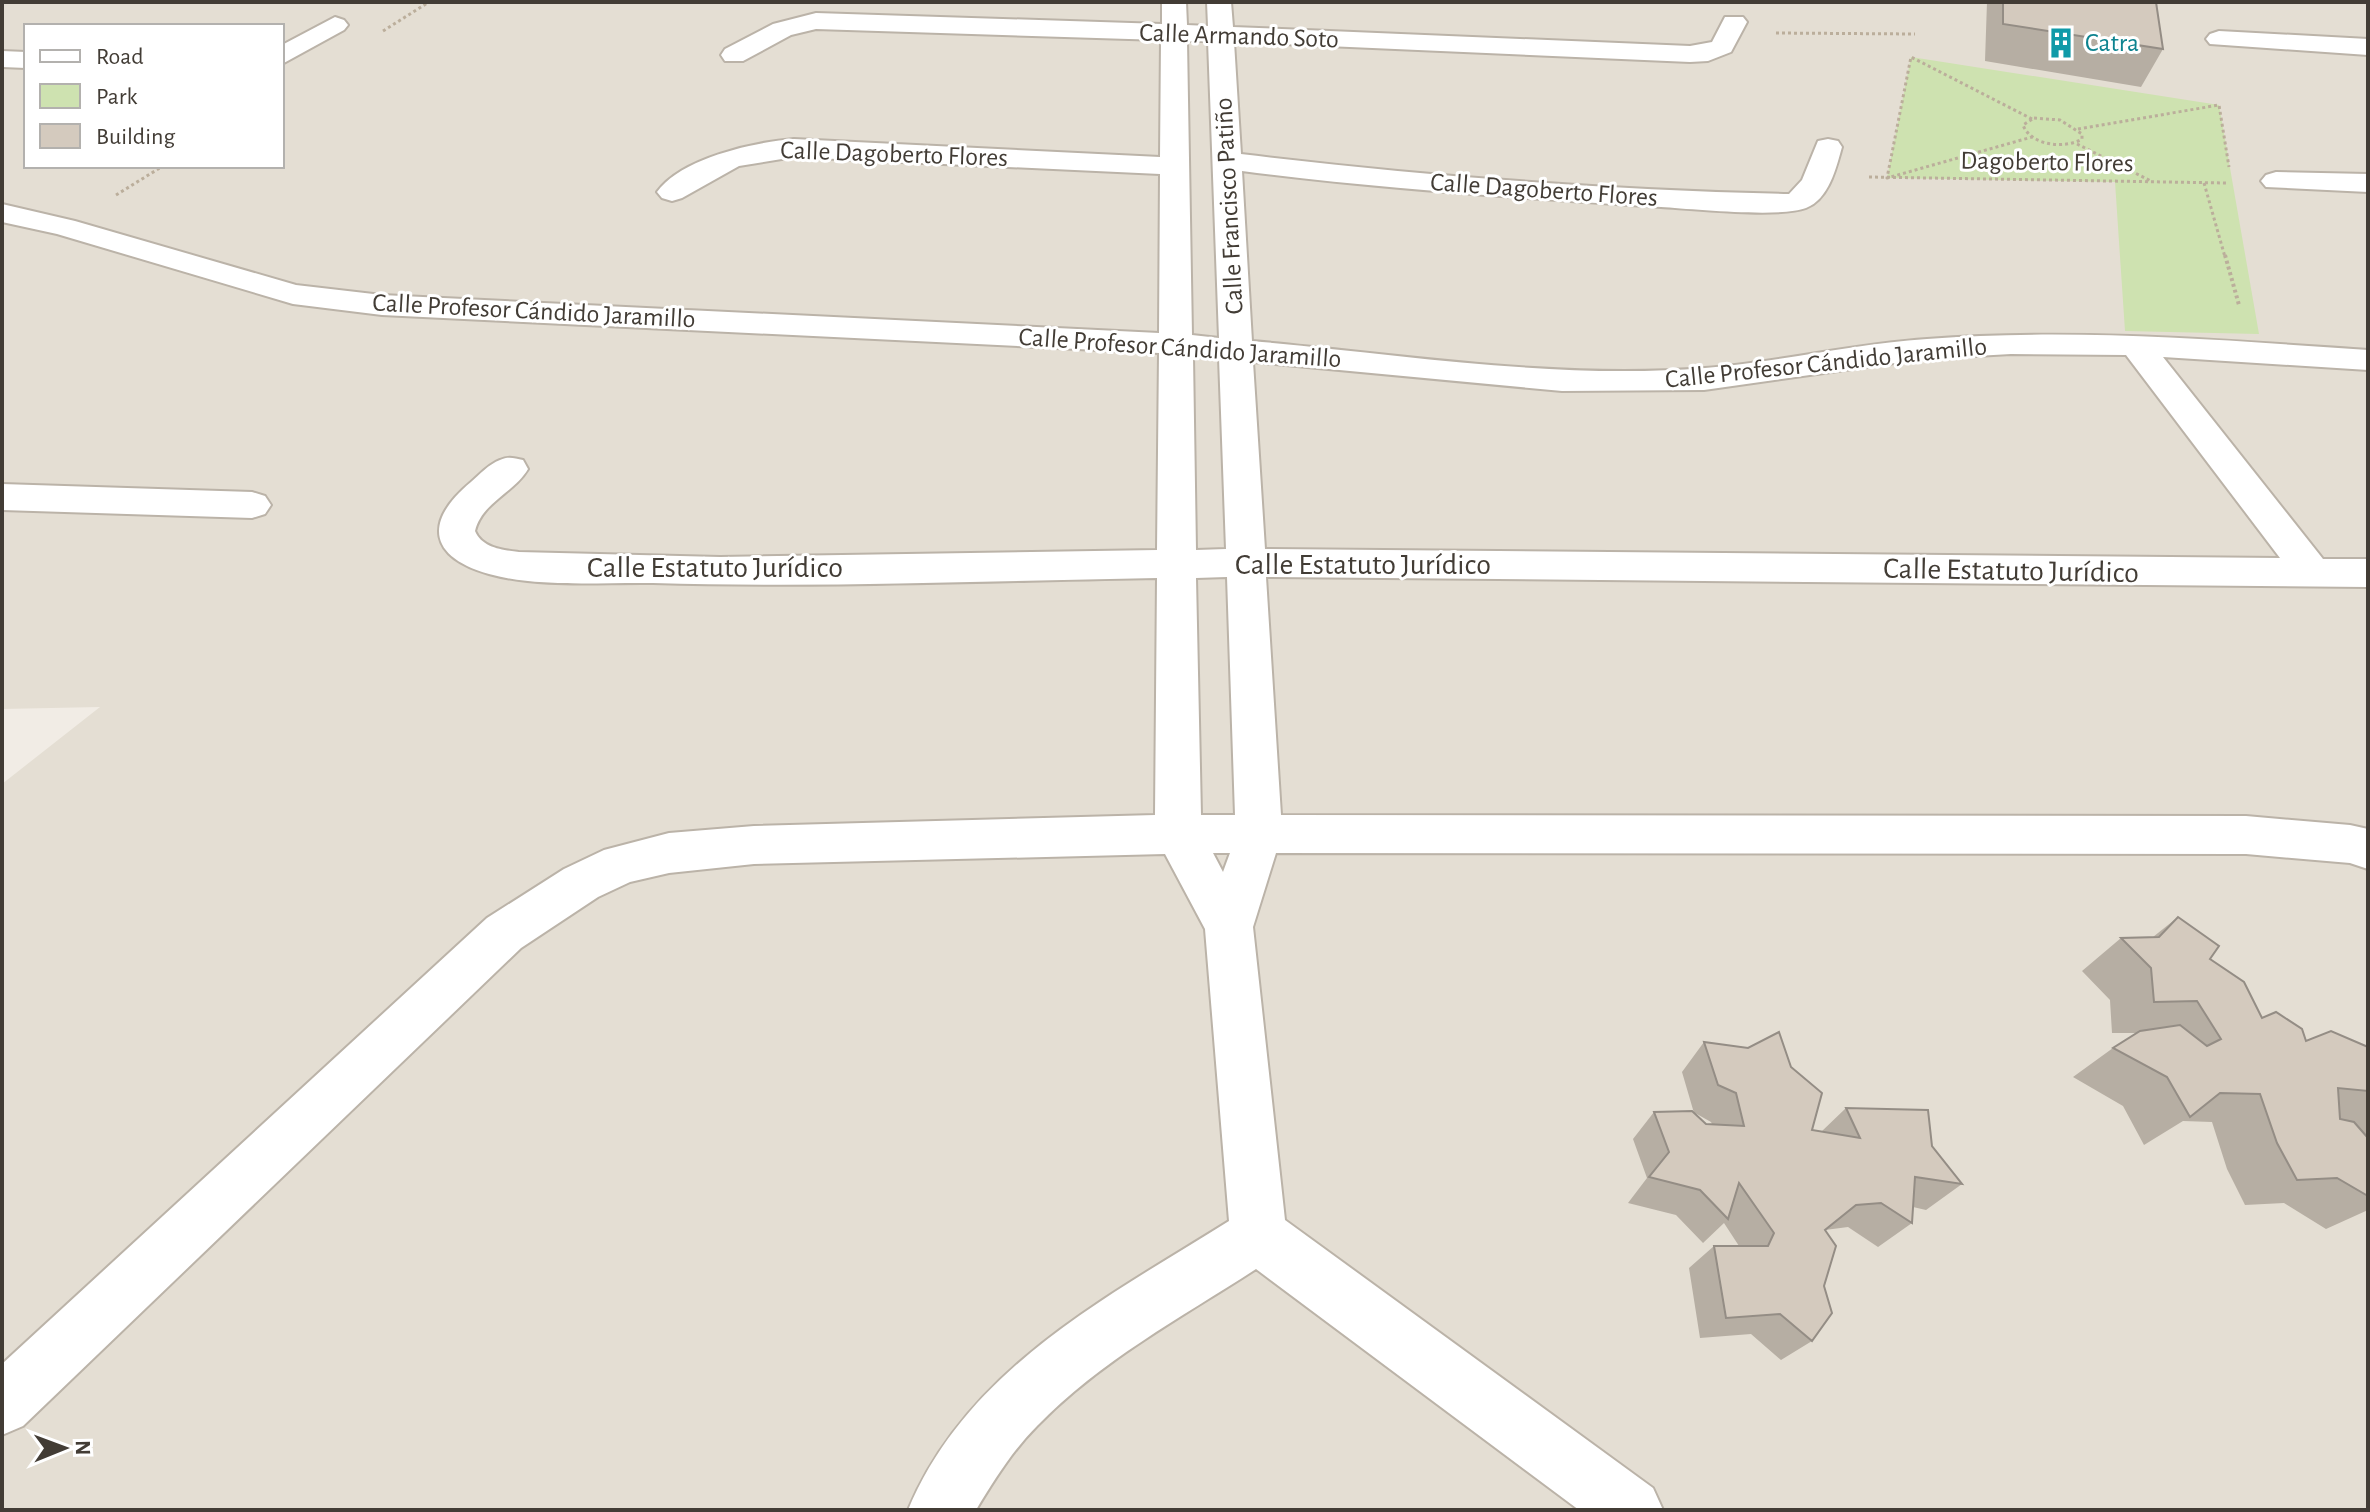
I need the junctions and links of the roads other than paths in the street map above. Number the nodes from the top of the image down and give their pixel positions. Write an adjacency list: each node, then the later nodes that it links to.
1 (1174, 18): 2 (street, Calle Armando Soto); 8 (street, Calle Armando Soto); 13 (street, Calle Francisco Patiño)
2 (1220, 18): 4 (street, Calle Armando Soto); 12 (street, Calle Francisco Patiño)
3 (335, 25): 7 (street)
4 (1733, 27)
5 (2219, 39): 6 (street)
6 (2368, 47)
7 (284, 55)
8 (734, 55)
9 (2, 59): 10 (street)
10 (24, 60)
11 (1828, 147): 12 (street, Calle Dagoberto Flores)
12 (1227, 161): 20 (street, Calle Francisco Patiño)
13 (1175, 166): 16 (street, Calle Dagoberto Flores); 18 (street, Calle Francisco Patiño)
14 (2276, 181): 15 (street)
15 (2368, 183)
16 (672, 192)
17 (2, 213): 18 (street, Calle Profesor Cándido Jaramillo)
18 (1175, 344): 20 (street, Calle Profesor Cándido Jaramillo); 26 (street, Calle Francisco Patiño)
19 (2136, 345): 20 (street, Calle Profesor Cándido Jaramillo); 21 (street, Calle Profesor Cándido Jaramillo); 28 (street)
20 (1236, 351): 25 (street, Calle Francisco Patiño)
21 (2368, 360)
22 (510, 469): 26 (street, Calle Estatuto Jurídico)
23 (2, 497): 24 (street)
24 (252, 505)
25 (1246, 563): 26 (street, Calle Estatuto Jurídico); 28 (street, Calle Estatuto Jurídico); 30 (street, Calle Francisco Patiño)
26 (1176, 564): 29 (street, Calle Francisco Patiño)
27 (2368, 573): 28 (street, Calle Estatuto Jurídico)
28 (2313, 574)
29 (1178, 834): 30 (street); 32 (street); 34 (street)
30 (1259, 834): 31 (street); 32 (street)
31 (2368, 849)
32 (1229, 927): 33 (street)
33 (1258, 1235): 35 (street); 36 (street)
34 (2, 1405)
35 (940, 1510)
36 (1631, 1510)

